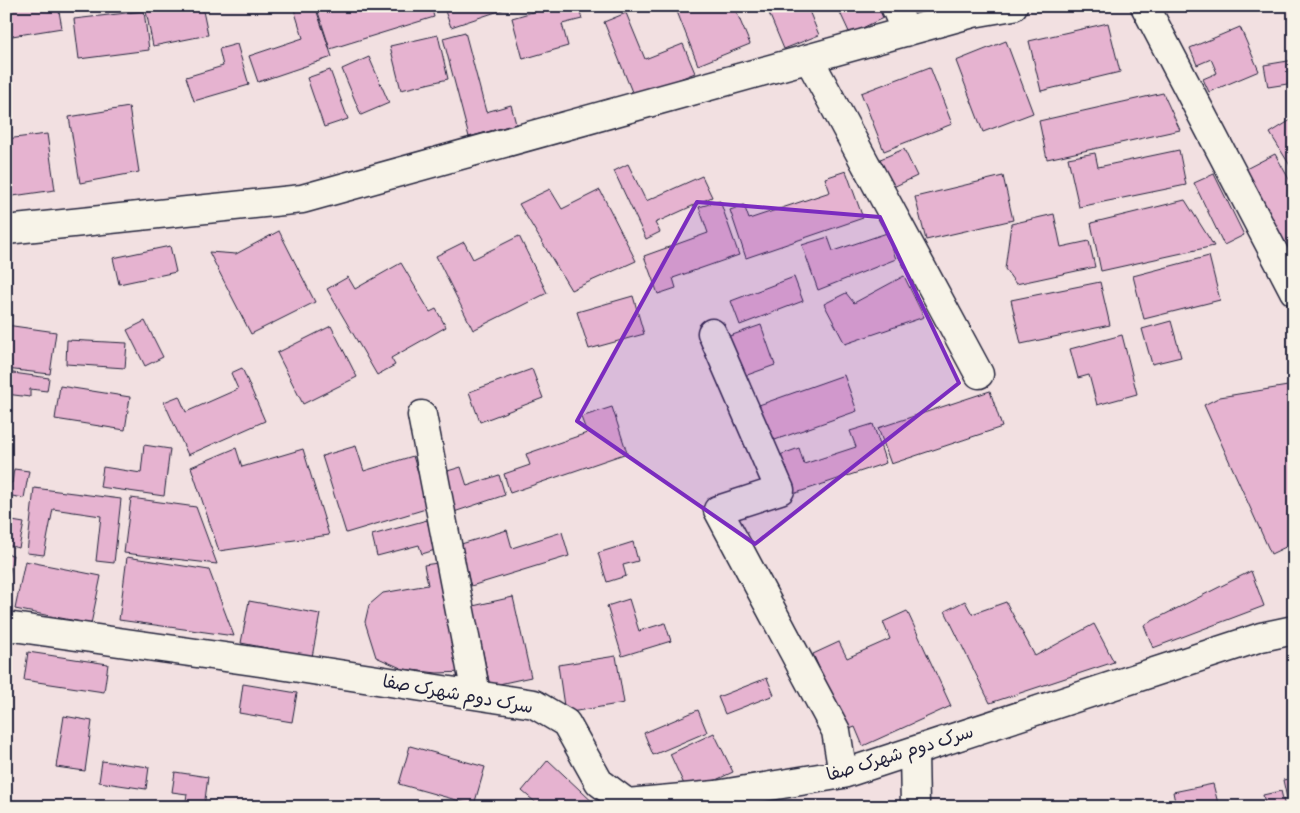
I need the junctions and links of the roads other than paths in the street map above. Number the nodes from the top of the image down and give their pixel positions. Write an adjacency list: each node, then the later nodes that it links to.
1 (895, 6): 4 (street)
2 (1013, 6): 4 (street)
3 (1145, 6): 7 (street)
4 (906, 32): 5 (street)
5 (809, 59): 6 (street); 9 (street)
6 (6, 230)
7 (1294, 291)
8 (712, 333): 15 (street)
9 (979, 374)
10 (422, 415): 13 (street)
11 (6, 626): 13 (street, سرک دوم شهرک صفا)
12 (1294, 630): 14 (street, سرک دوم شهرک صفا)
13 (476, 694): 16 (street, سرک دوم شهرک صفا)
14 (914, 751): 15 (street, سرک دوم شهرک صفا); 17 (street)
15 (843, 774): 16 (street, سرک دوم شهرک صفا)
16 (715, 801)
17 (916, 807)

